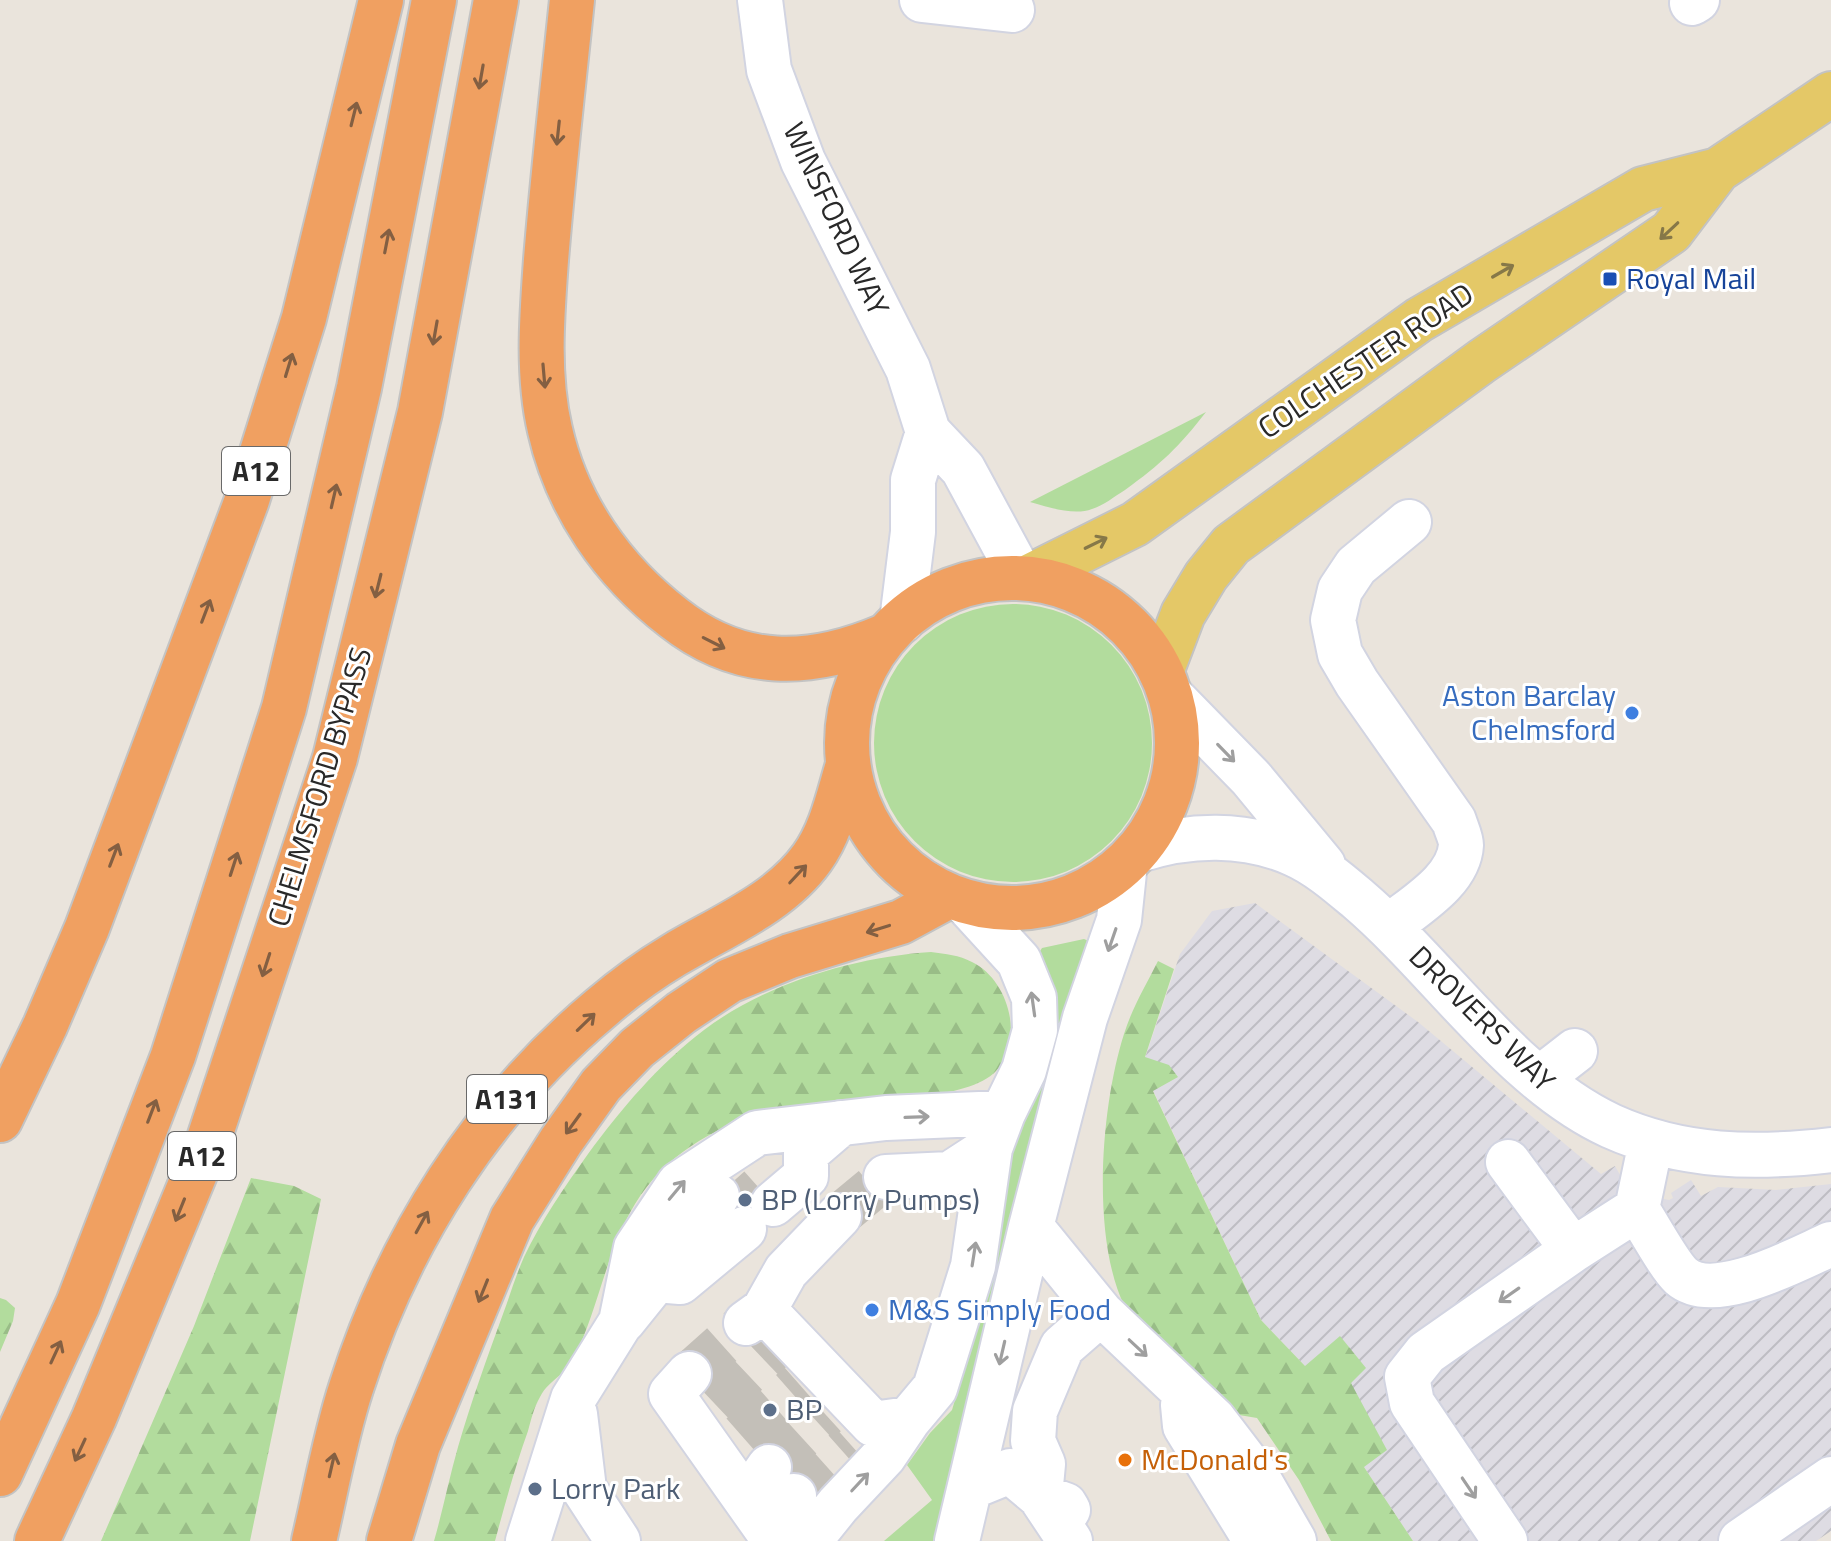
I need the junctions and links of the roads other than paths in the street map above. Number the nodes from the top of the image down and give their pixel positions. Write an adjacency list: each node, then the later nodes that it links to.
1 (381, 0): 22 (highway, A12, one-way to 1)
2 (434, 0): 40 (highway, CHELMSFORD BYPASS / A12, one-way to 2)
3 (496, 0): 44 (highway, CHELMSFORD BYPASS / A12, one-way to 44)
4 (572, 0): 13 (highway, one-way to 13)
5 (760, 0): 10 (street, WINSFORD WAY)
6 (922, 0): 7 (street)
7 (1010, 5)
8 (1831, 94): 9 (main road, COLCHESTER ROAD)
9 (1718, 170): 12 (main road, COLCHESTER ROAD, one-way to 9); 14 (main road, COLCHESTER ROAD, one-way to 14)
10 (928, 432): 12 (street, WINSFORD WAY); 13 (street)
11 (1409, 522): 19 (street)
12 (1024, 578): 13 (highway); 14 (highway)
13 (893, 629): 15 (highway)
14 (1166, 684): 16 (highway); 17 (street, DROVERS WAY, one-way to 17)
15 (847, 768): 18 (highway); 45 (highway, A131, one-way to 15)
16 (1132, 856): 17 (street, DROVERS WAY); 18 (highway); 31 (street, one-way to 31)
17 (1336, 881): 19 (street, DROVERS WAY)
18 (957, 899): 24 (street, one-way to 18); 46 (highway, A131, one-way to 46)
19 (1390, 926): 21 (street, DROVERS WAY)
20 (1575, 1051): 21 (street)
21 (1539, 1079): 25 (street, DROVERS WAY)
22 (0, 1120)
23 (841, 1123): 24 (street, one-way to 24); 35 (street); 35 (street, one-way to 23)
24 (996, 1131): 28 (street); 38 (street, one-way to 24)
25 (1651, 1142): 26 (street, DROVERS WAY); 29 (street)
26 (1831, 1150)
27 (1508, 1162): 33 (street)
28 (886, 1177)
29 (1637, 1209): 32 (street); 33 (street)
30 (839, 1216): 38 (street)
31 (1031, 1227): 34 (street); 42 (street, one-way to 42)
32 (1831, 1244)
33 (1573, 1250): 52 (street, one-way to 52)
34 (1101, 1313): 36 (street, one-way to 36); 43 (street)
35 (621, 1322): 37 (street)
36 (1181, 1387): 50 (street); 51 (street)
37 (573, 1399): 47 (street); 48 (street)
38 (846, 1407): 39 (street, one-way to 38)
39 (747, 1471)
40 (0, 1474)
41 (1831, 1479): 53 (street)
42 (971, 1487): 43 (street); 49 (street)
43 (1059, 1516)
44 (37, 1541)
45 (314, 1541)
46 (389, 1541)
47 (528, 1541)
48 (618, 1541)
49 (957, 1541)
50 (1256, 1541)
51 (1294, 1541)
52 (1505, 1541)
53 (1741, 1541)

